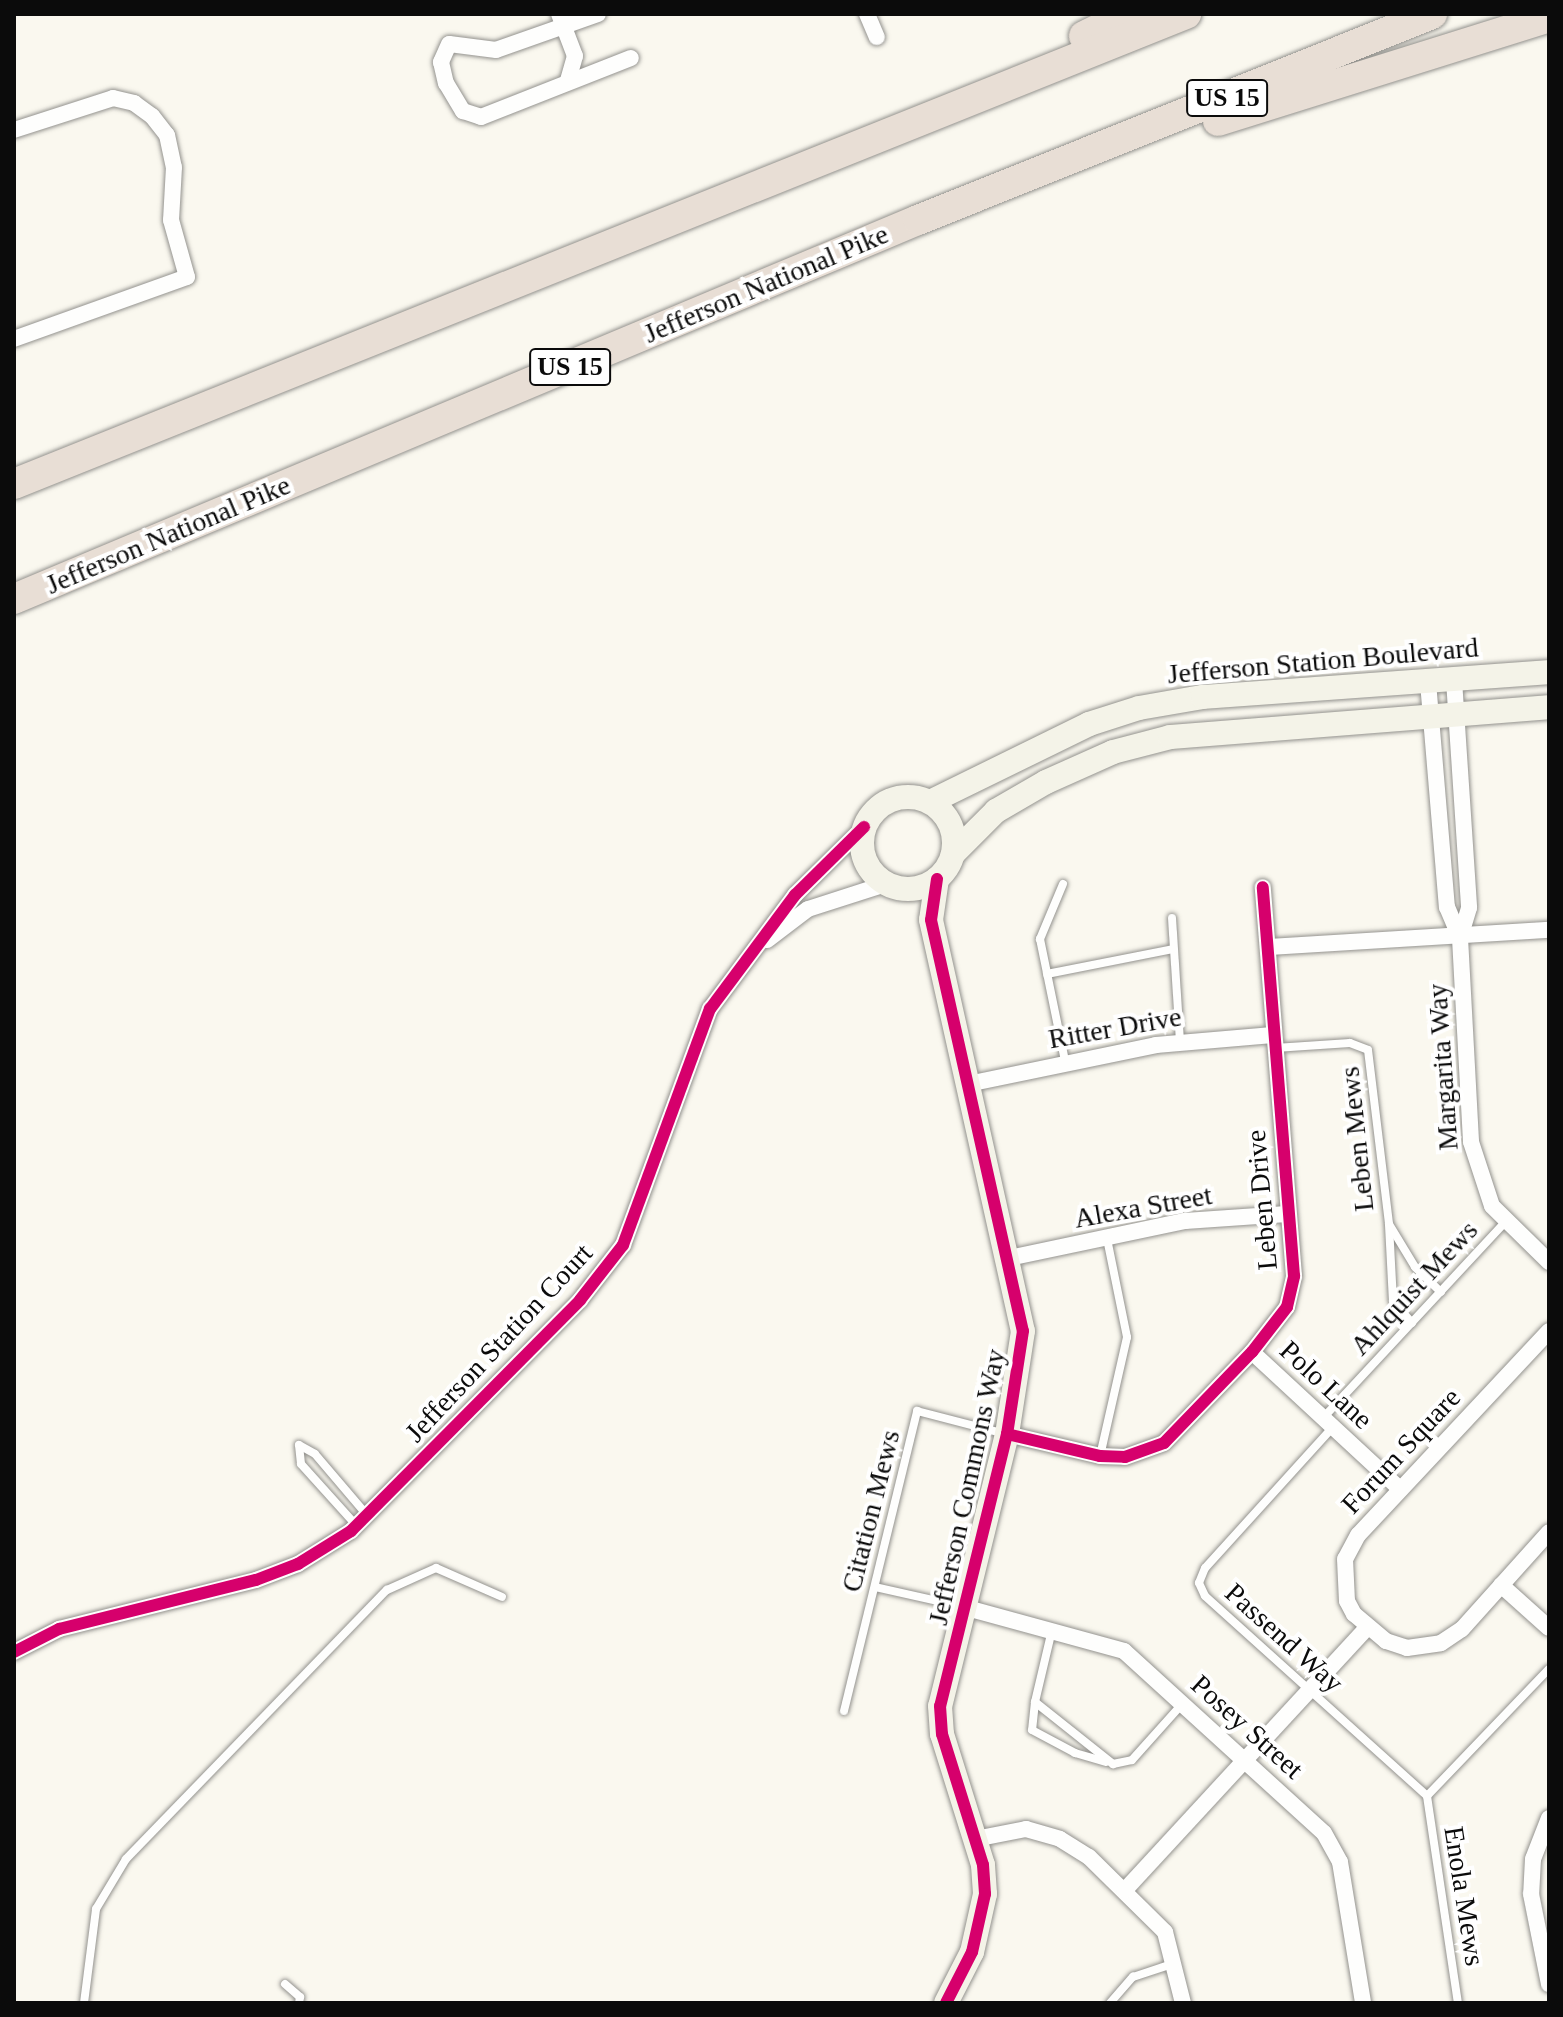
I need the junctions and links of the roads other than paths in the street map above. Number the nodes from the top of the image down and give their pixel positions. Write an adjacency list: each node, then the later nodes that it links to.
1 (598, 14): 7 (street)
2 (867, 14): 8 (street)
3 (1129, 14): 12 (highway)
4 (1186, 14): 12 (highway)
5 (1432, 14): 13 (highway, Jefferson National Pike / US 15)
6 (1549, 17): 13 (highway)
7 (561, 21): 10 (street); 10 (street)
8 (877, 37)
9 (631, 58): 10 (street)
10 (568, 80)
11 (14, 130): 14 (street)
12 (822, 162): 15 (highway)
13 (1021, 183): 16 (highway, Jefferson National Pike / US 15)
14 (14, 339)
15 (16, 483)
16 (14, 599)
17 (1549, 672): 18 (street, Jefferson Station Boulevard)
18 (1454, 680): 19 (street, Jefferson Station Boulevard); 21 (street, Margarita Way)
19 (1428, 682): 22 (street, Margarita Way); 23 (street, Jefferson Station Boulevard)
20 (1549, 707): 21 (street)
21 (1457, 713): 22 (street); 33 (street, Margarita Way)
22 (1432, 716): 25 (street); 33 (street, Margarita Way)
23 (930, 802): 24 (street); 25 (street)
24 (864, 827): 28 (street); 36 (street, Jefferson Station Court)
25 (953, 854): 26 (street)
26 (937, 879): 28 (street); 31 (street, Jefferson Commons Way)
27 (1063, 884): 37 (lane)
28 (896, 886): 31 (street, Jefferson Commons Way); 36 (street, Jefferson Station Court)
29 (1263, 887): 34 (street, Leben Drive)
30 (1172, 918): 35 (lane)
31 (931, 920): 41 (street, Jefferson Commons Way)
32 (1549, 930): 33 (street)
33 (1460, 938): 34 (street); 43 (street, Margarita Way)
34 (1269, 947): 39 (street, Leben Drive)
35 (1173, 949): 37 (lane); 38 (lane)
36 (749, 953): 56 (street, Jefferson Station Court)
37 (1047, 974): 40 (lane)
38 (1180, 1041): 39 (street, Ritter Drive); 40 (street, Ritter Drive)
39 (1273, 1041): 42 (street, Leben Drive); 44 (lane, Leben Mews)
40 (1065, 1061): 41 (street, Ritter Drive)
41 (968, 1084): 46 (street, Jefferson Commons Way)
42 (1287, 1214): 45 (street, Alexa Street); 51 (street, Leben Drive)
43 (1505, 1222): 47 (street, Margarita Way); 48 (lane, Ahlquist Mews)
44 (1389, 1224): 48 (lane, Leben Mews); 49 (lane, Leben Mews)
45 (1107, 1239): 46 (street, Alexa Street); 54 (lane)
46 (1009, 1258): 53 (street, Jefferson Commons Way)
47 (1549, 1262)
48 (1441, 1292): 49 (lane, Ahlquist Mews)
49 (1412, 1323): 52 (lane, Ahlquist Mews)
50 (1549, 1331): 55 (street, Forum Square)
51 (1252, 1352): 52 (street, Polo Lane); 54 (street, Leben Drive)
52 (1328, 1422): 55 (street, Polo Lane); 67 (lane, Passend Way)
53 (1007, 1434): 54 (street, Leben Drive); 59 (lane, Citation Mews); 61 (street, Jefferson Commons Way)
54 (1100, 1456)
55 (1400, 1489): 62 (street, Forum Square)
56 (362, 1520): 56 (lane); 65 (street, Jefferson Station Court)
57 (1549, 1532): 58 (street, Forum Square)
58 (1501, 1585): 62 (street, Forum Square); 63 (street)
59 (875, 1587): 61 (lane); 70 (lane, Citation Mews)
60 (502, 1597): 81 (lane)
61 (967, 1608): 64 (street, Posey Street); 75 (street, Jefferson Commons Way)
62 (1368, 1627): 67 (street)
63 (1549, 1628)
64 (1052, 1629): 68 (lane); 69 (street, Posey Street)
65 (14, 1652)
66 (1549, 1669): 73 (lane)
67 (1308, 1691): 71 (street); 73 (lane, Passend Way)
68 (1035, 1702): 72 (lane); 72 (lane)
69 (1182, 1704): 71 (street, Posey Street); 72 (lane)
70 (844, 1711)
71 (1244, 1760): 76 (street); 86 (street, Posey Street)
72 (1113, 1764)
73 (1427, 1796): 87 (lane, Enola Mews)
74 (1549, 1818): 77 (street)
75 (975, 1839): 76 (street); 83 (street, Jefferson Commons Way)
76 (1125, 1890): 78 (street)
77 (1547, 1959): 80 (street)
78 (1176, 1963): 84 (lane); 85 (street)
79 (285, 1984): 82 (lane)
80 (1549, 1984)
81 (84, 2003)
82 (299, 2003)
83 (946, 2003)
84 (1110, 2003)
85 (1183, 2003)
86 (1363, 2003)
87 (1458, 2003)

